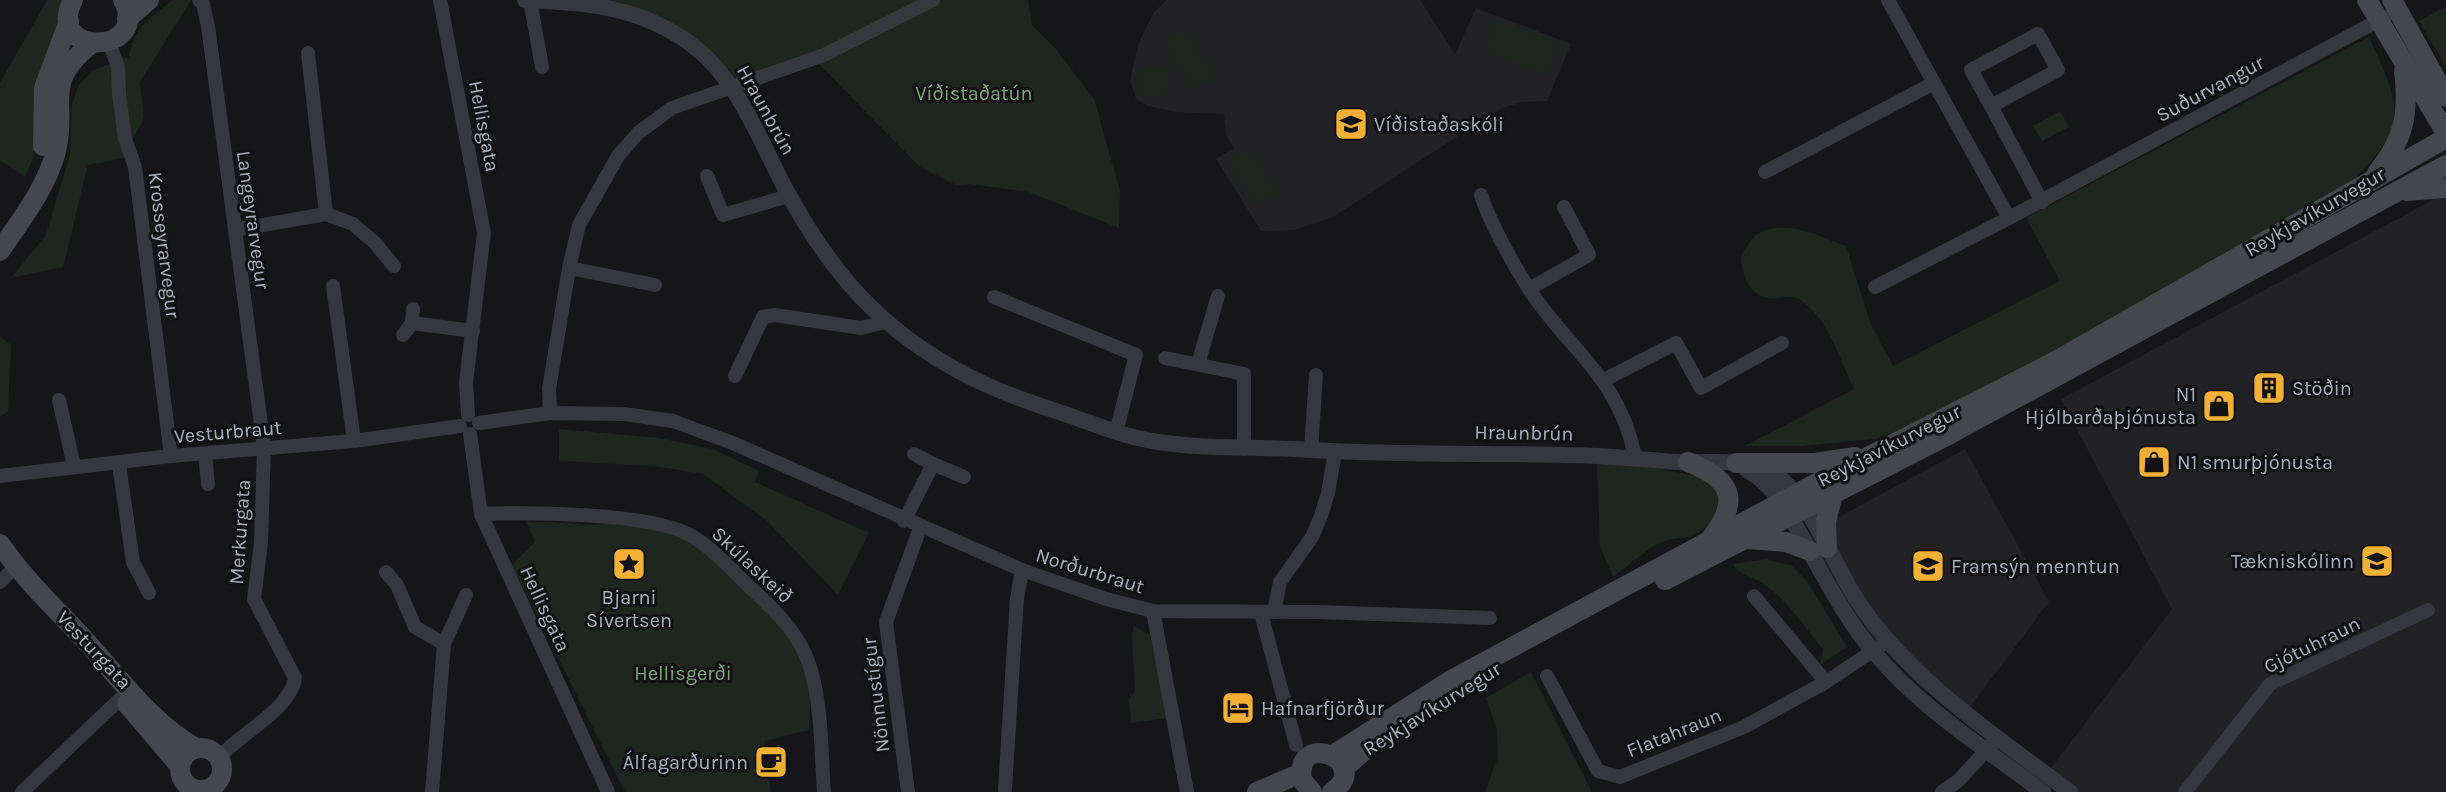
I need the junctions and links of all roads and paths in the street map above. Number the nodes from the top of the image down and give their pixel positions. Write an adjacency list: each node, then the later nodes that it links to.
1 (73, 0): 12 (main road)
2 (149, 0): 10 (main road)
3 (199, 0): 37 (street, Langeyrarvegur)
4 (440, 0): 50 (street, Hellisgata)
5 (527, 0): 16 (street, Hraunbrún); 19 (street, Hraunbrún)
6 (933, 0): 19 (street)
7 (1888, 0): 18 (street)
8 (2367, 0): 11 (main road)
9 (2394, 5): 11 (street, Suðurvangur); 17 (main road)
10 (125, 9): 13 (main road)
11 (2378, 20): 15 (main road); 32 (street, Suðurvangur)
12 (69, 21): 13 (main road); 36 (main road)
13 (100, 43): 38 (main road); 70 (street, Krosseyrarvegur)
14 (308, 53): 34 (street)
15 (2404, 64): 22 (main road); 27 (main road)
16 (542, 67)
17 (2439, 79): 20 (main road)
18 (1934, 83): 25 (street); 35 (street)
19 (733, 89): 31 (street, Hraunbrún); 40 (street)
20 (2446, 98)
21 (1991, 106): 21 (street); 32 (street)
22 (2446, 133)
23 (2446, 138): 27 (main road, Reykjavíkurvegur)
24 (2446, 165): 29 (main road, Reykjavíkurvegur)
25 (1765, 172)
26 (707, 177): 31 (street)
27 (2373, 178): 66 (main road, Reykjavíkurvegur)
28 (2446, 188): 29 (main road)
29 (2398, 192): 80 (main road, Reykjavíkurvegur)
30 (1480, 195): 44 (street)
31 (789, 196): 48 (street, Hraunbrún)
32 (2042, 202): 35 (street, Suðurvangur)
33 (1564, 207): 44 (street)
34 (326, 214): 37 (street); 39 (street)
35 (2009, 218): 43 (street, Suðurvangur)
36 (0, 227)
37 (235, 230): 63 (street, Langeyrarvegur)
38 (0, 251)
39 (394, 266)
40 (569, 268): 41 (street); 59 (street)
41 (655, 285)
42 (333, 286): 62 (street)
43 (1875, 287)
44 (1529, 289): 57 (street)
45 (1218, 296): 54 (street)
46 (994, 297): 61 (street)
47 (413, 309): 49 (street)
48 (885, 322): 56 (street); 61 (street, Hraunbrún)
49 (412, 323): 50 (street); 51 (street)
50 (473, 331): 60 (street, Hellisgata)
51 (403, 335)
52 (1782, 343): 57 (street)
53 (1165, 358): 54 (street)
54 (1198, 364): 64 (street)
55 (1316, 375): 65 (street)
56 (735, 376)
57 (1604, 380): 71 (street)
58 (59, 400): 76 (street)
59 (550, 413): 60 (street, Vesturbraut); 83 (street, Norðurbraut)
60 (469, 424): 62 (street, Vesturbraut); 82 (street, Hellisgata)
61 (1116, 432): 64 (street, Hraunbrún)
62 (354, 441): 63 (street, Vesturbraut)
63 (264, 447): 69 (street, Vesturbraut); 109 (street, Merkurgata)
64 (1244, 449): 65 (street, Hraunbrún)
65 (1311, 450): 67 (street, Hraunbrún)
66 (1884, 450): 73 (main road); 81 (main road, Reykjavíkurvegur)
67 (1335, 452): 71 (street, Hraunbrún); 97 (street)
68 (914, 454): 74 (street)
69 (205, 455): 70 (street, Vesturbraut); 79 (street)
70 (171, 456): 75 (street, Vesturbraut)
71 (1635, 457): 72 (street, Hraunbrún)
72 (1688, 462): 73 (street, Hraunbrún); 86 (main road)
73 (1736, 463): 81 (street, Hraunbrún)
74 (933, 464): 78 (street); 83 (street)
75 (119, 465): 76 (street, Vesturbraut); 92 (street)
76 (74, 466): 77 (street, Vesturbraut)
77 (0, 476)
78 (964, 477)
79 (208, 484)
80 (1833, 495): 81 (main road, Reykjavíkurvegur); 88 (main road)
81 (1793, 505): 85 (main road, Reykjavíkurvegur); 86 (main road, Reykjavíkurvegur); 88 (street)
82 (481, 514): 116 (street, Hellisgata); 117 (street, Skúlaskeið)
83 (904, 521): 84 (street, Norðurbraut)
84 (920, 528): 89 (street, Norðurbraut); 118 (street, Nönnustígur)
85 (1745, 539): 88 (main road); 107 (main road, Reykjavíkurvegur)
86 (1709, 541): 107 (main road, Reykjavíkurvegur)
87 (0, 544): 106 (main road, Vesturgata)
88 (1818, 550): 100 (street)
89 (1022, 570): 95 (street, Norðurbraut); 111 (street)
90 (387, 572): 99 (street)
91 (3, 574): 103 (main road, Vesturgata)
92 (149, 593)
93 (466, 596): 99 (street)
94 (1754, 596): 102 (street)
95 (1154, 610): 97 (street, Norðurbraut); 119 (street)
96 (2428, 610): 126 (street, Gjótuhraun)
97 (1267, 612): 98 (street, Norðurbraut); 105 (street)
98 (1490, 618)
99 (444, 644): 115 (street)
100 (1880, 647): 102 (street, Flatahraun); 104 (street)
101 (1547, 676): 102 (street, Flatahraun)
102 (1826, 681)
103 (121, 698): 108 (main road, Vesturgata); 113 (street)
104 (1992, 744): 123 (street); 124 (street); 125 (street)
105 (1296, 745)
106 (196, 748): 108 (main road); 109 (main road)
107 (1338, 762): 110 (main road); 122 (main road)
108 (179, 765): 112 (main road)
109 (221, 765): 112 (main road); 114 (main road)
110 (1306, 784): 120 (main road); 121 (main road)
111 (1005, 789)
112 (199, 791)
113 (22, 792)
114 (230, 792)
115 (432, 792)
116 (608, 792)
117 (824, 792)
118 (908, 792)
119 (1187, 792)
120 (1257, 792)
121 (1283, 792)
122 (1332, 792)
123 (1942, 792)
124 (2043, 792)
125 (2070, 792)
126 (2185, 792)

